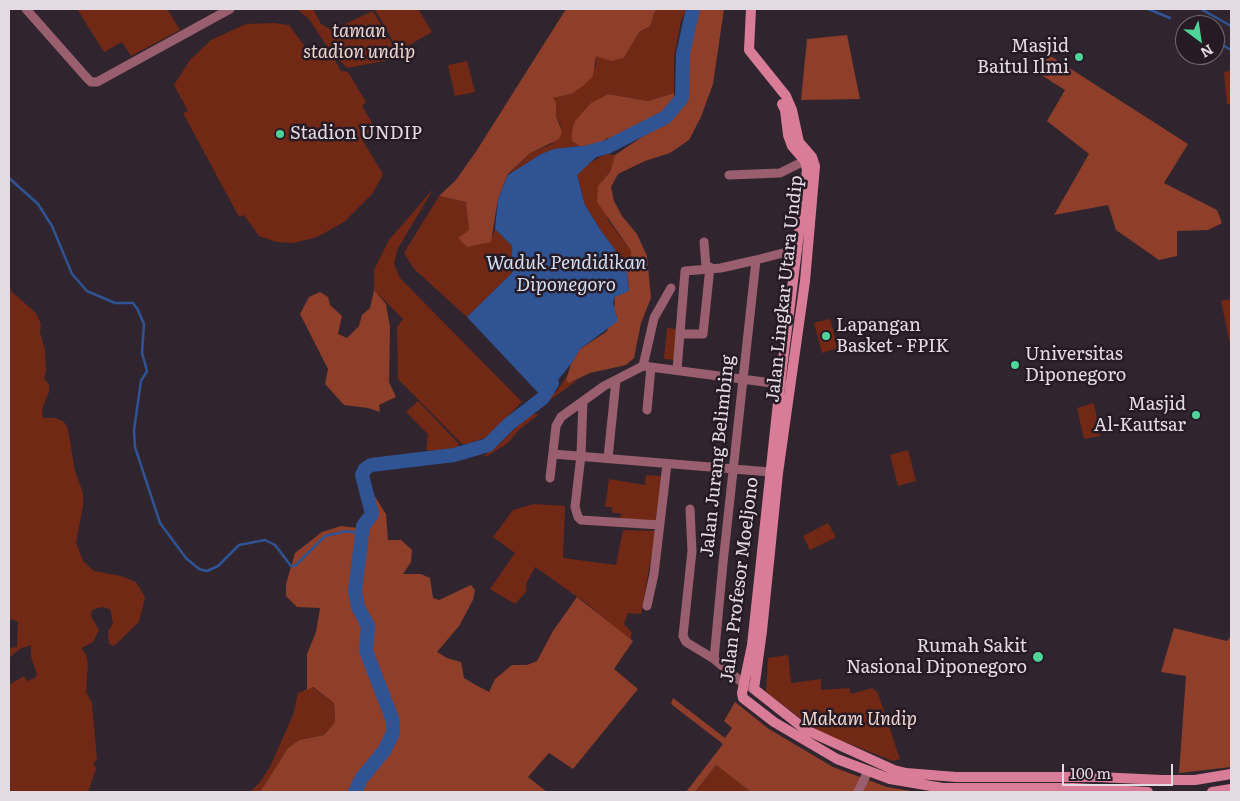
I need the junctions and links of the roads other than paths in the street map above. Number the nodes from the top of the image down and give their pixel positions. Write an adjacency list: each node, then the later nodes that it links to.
1 (26, 9): 2 (street)
2 (230, 9)
3 (745, 9): 5 (street, Jalan Lingkar Utara Undip)
4 (751, 9): 5 (street, Jalan Lingkar Utara Undip)
5 (789, 110): 6 (street, Jalan Lingkar Utara Undip)
6 (809, 159): 7 (street); 9 (street, Jalan Lingkar Utara Undip); 18 (street, Jalan Lingkar Utara Undip)
7 (729, 175)
8 (704, 242): 11 (street)
9 (798, 249): 10 (street); 18 (street)
10 (756, 260): 11 (street); 17 (street, Jalan Jurang Belimbing)
11 (708, 267): 13 (street); 13 (street)
12 (671, 288): 14 (street)
13 (680, 334): 15 (street)
14 (647, 367): 15 (street); 16 (street); 20 (street)
15 (677, 370): 17 (street)
16 (616, 380): 19 (street); 23 (street)
17 (743, 380): 18 (street); 25 (street, Jalan Jurang Belimbing)
18 (785, 385): 26 (street, Jalan Lingkar Utara Undip)
19 (583, 401): 21 (street); 22 (street)
20 (647, 410)
21 (553, 454): 22 (street); 27 (street)
22 (581, 455): 23 (street); 29 (street)
23 (608, 458): 24 (street)
24 (667, 464): 25 (street); 29 (street)
25 (733, 469): 26 (street); 31 (street, Jalan Jurang Belimbing)
26 (774, 473): 32 (street, Jalan Profesor Moeljono); 33 (street)
27 (550, 478)
28 (690, 508): 31 (street)
29 (660, 525): 30 (street)
30 (648, 606)
31 (714, 659): 32 (street)
32 (744, 684): 33 (street); 34 (street, Jalan Profesor Moeljono)
33 (754, 689): 35 (street)
34 (868, 771): 37 (street); 38 (street, Jalan Profesor Moeljono)
35 (1231, 774)
36 (1231, 789): 39 (street)
37 (858, 792)
38 (1148, 792)
39 (1212, 792)

